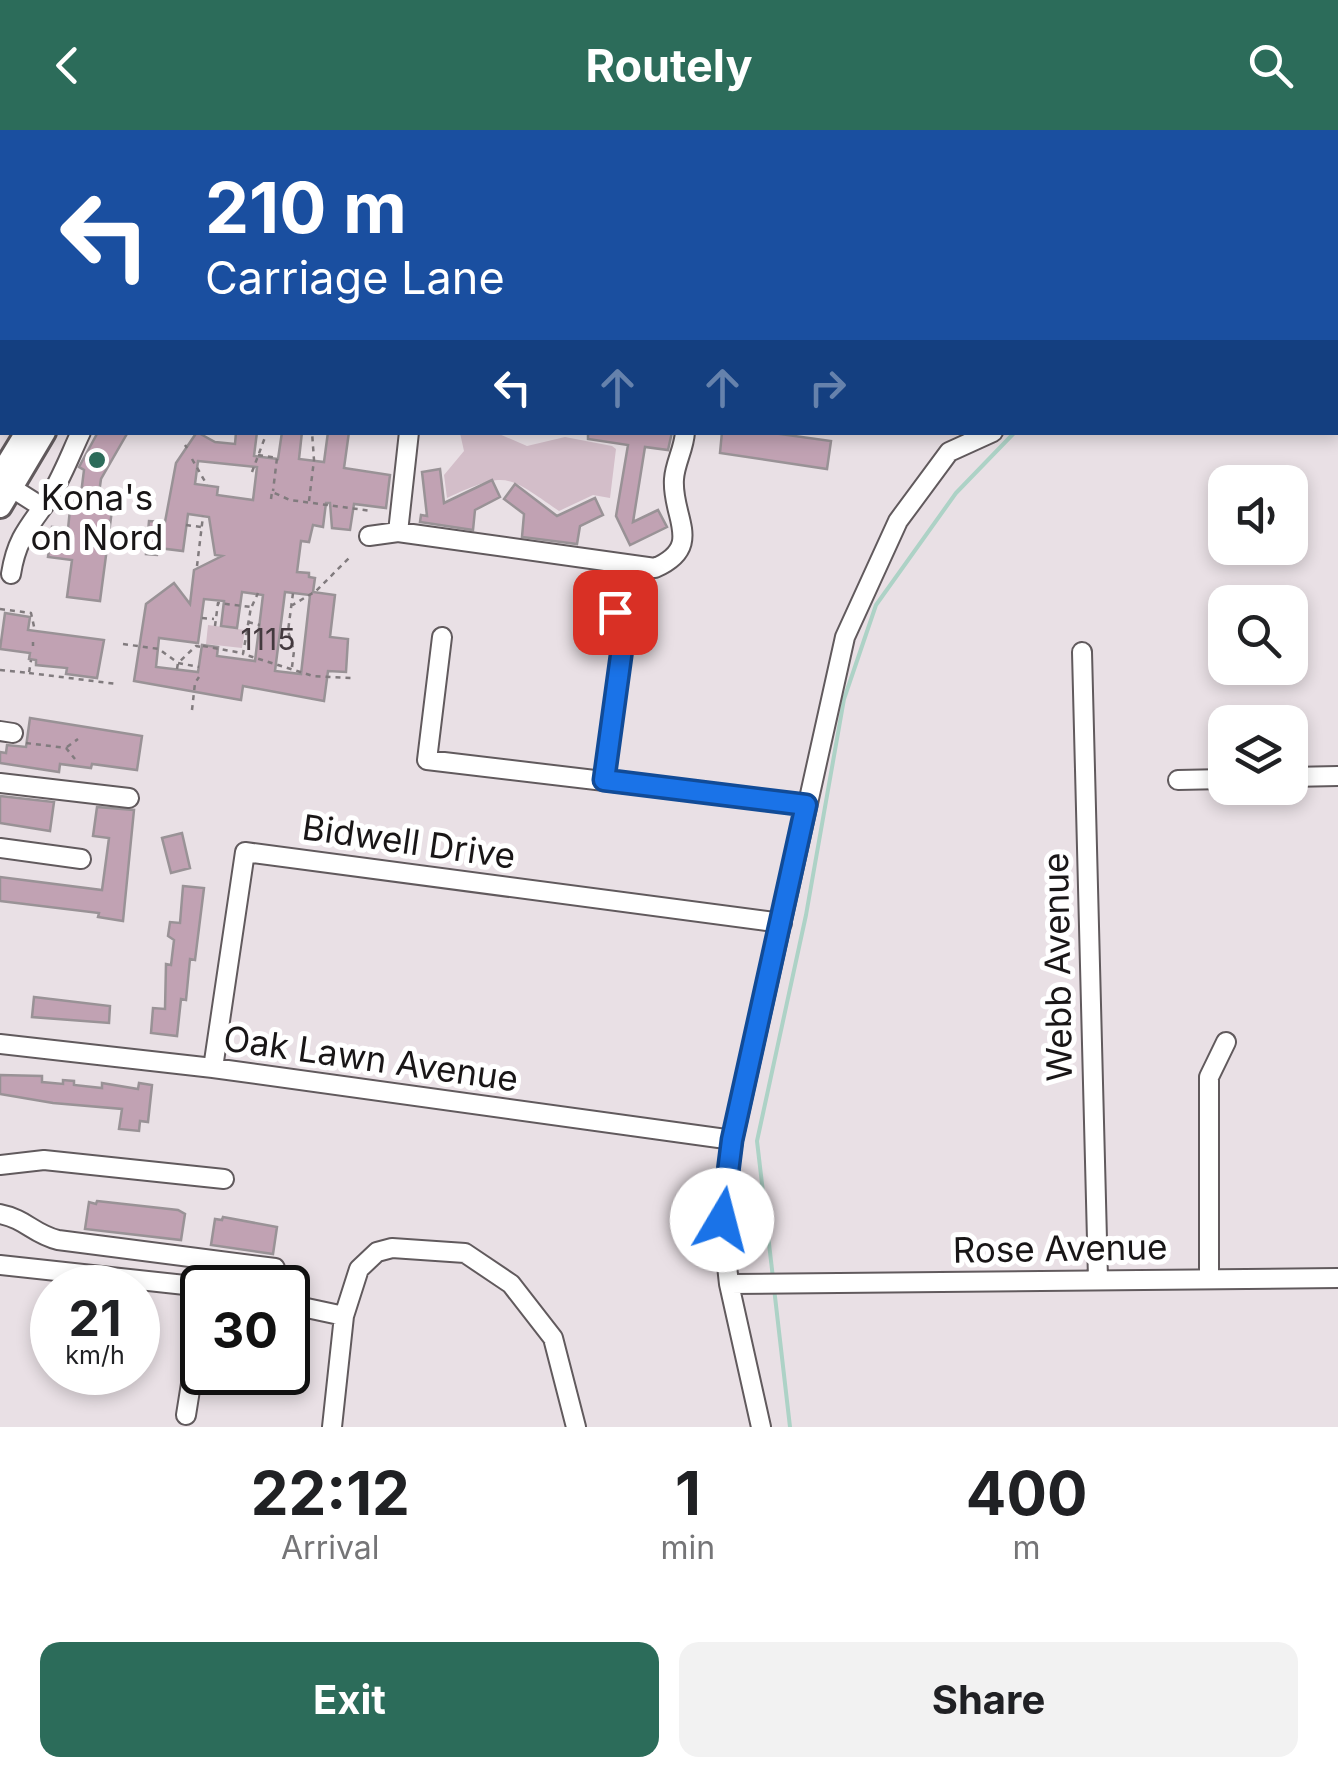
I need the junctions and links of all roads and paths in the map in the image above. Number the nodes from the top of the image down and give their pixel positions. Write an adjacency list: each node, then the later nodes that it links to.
1 (26, 435): 14 (main road)
2 (42, 435): 14 (main road)
3 (79, 435): 18 (street)
4 (266, 435): 10 (path)
5 (312, 435): 17 (path)
6 (409, 435): 23 (street)
7 (684, 435): 23 (street)
8 (973, 435): 9 (street)
9 (946, 439): 70 (street)
10 (257, 452): 12 (path); 15 (path)
11 (192, 459): 13 (path)
12 (252, 472)
13 (207, 486)
14 (4, 490): 18 (street)
15 (272, 492): 16 (path); 17 (path)
16 (272, 499)
17 (309, 501): 19 (path)
18 (42, 506): 27 (street)
19 (372, 511)
20 (203, 516): 22 (path)
21 (186, 526): 22 (path)
22 (202, 527): 26 (path)
23 (398, 532): 24 (street)
24 (369, 536)
25 (351, 556): 31 (path)
26 (197, 566)
27 (11, 574)
28 (293, 592): 31 (path)
29 (258, 593): 30 (path)
30 (252, 606): 32 (path); 37 (path); 38 (path)
31 (291, 606): 46 (path)
32 (262, 608)
33 (1, 609): 36 (path); 41 (path)
34 (615, 612): 66 (street)
35 (202, 618): 37 (path)
36 (0, 619)
37 (216, 620): 40 (path)
38 (247, 622): 39 (path); 45 (path)
39 (260, 625)
40 (215, 626)
41 (35, 631)
42 (442, 637): 66 (street)
43 (123, 644): 49 (path)
44 (1082, 652): 84 (street, Webb Avenue)
45 (244, 654): 49 (path); 51 (path)
46 (293, 654): 47 (path); 51 (path)
47 (303, 655)
48 (31, 660): 54 (path)
49 (178, 663): 50 (path); 52 (path)
50 (199, 666)
51 (292, 668): 56 (path)
52 (177, 669)
53 (0, 670): 54 (path)
54 (29, 673): 57 (path)
55 (200, 677): 58 (path)
56 (352, 678)
57 (117, 684)
58 (192, 710)
59 (11, 735): 61 (path)
60 (78, 739): 61 (path)
61 (66, 748): 62 (path)
62 (75, 759)
63 (1338, 776): 64 (street)
64 (1308, 777)
65 (1208, 779): 67 (street)
66 (604, 780): 70 (street)
67 (1178, 780)
68 (0, 783): 69 (street)
69 (129, 798)
70 (806, 805): 73 (street)
71 (0, 848): 72 (street)
72 (81, 859)
73 (782, 923): 76 (street, Bidwell Drive); 77 (street)
74 (1226, 1042): 85 (street)
75 (0, 1044): 76 (street, Oak Lawn Avenue)
76 (213, 1068): 77 (street, Oak Lawn Avenue)
77 (732, 1140): 87 (street)
78 (0, 1165): 79 (street)
79 (224, 1179)
80 (0, 1214): 82 (street)
81 (0, 1265): 86 (street)
82 (252, 1265)
83 (1338, 1278): 85 (street, Rose Avenue)
84 (1098, 1279): 85 (street, Rose Avenue); 87 (street, Rose Avenue)
85 (1210, 1279)
86 (180, 1284)
87 (729, 1284): 94 (street)
88 (310, 1309): 89 (street)
89 (344, 1316): 92 (street); 93 (street)
90 (189, 1395): 91 (street)
91 (186, 1415)
92 (332, 1427)
93 (576, 1427)
94 (761, 1427)

